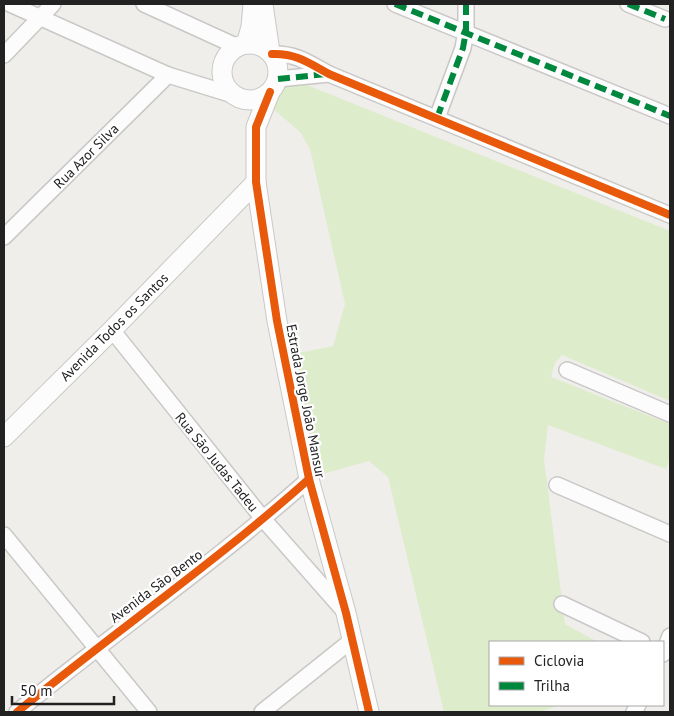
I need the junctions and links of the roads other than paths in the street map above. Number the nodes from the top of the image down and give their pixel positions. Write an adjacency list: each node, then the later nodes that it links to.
1 (10, 4): 9 (street)
2 (53, 4): 9 (street)
3 (144, 4): 12 (street)
4 (253, 4): 12 (street)
5 (262, 4): 13 (street)
6 (395, 4): 11 (street)
7 (466, 4): 11 (street)
8 (628, 4): 10 (street)
9 (40, 17): 14 (street); 16 (street)
10 (665, 19)
11 (466, 31): 19 (street); 20 (street)
12 (242, 46): 13 (street); 18 (street)
13 (271, 53): 15 (street); 17 (street)
14 (4, 55)
15 (329, 74): 17 (street); 20 (street)
16 (168, 75): 18 (street); 26 (street, Rua Azor Silva)
17 (274, 85): 18 (street); 21 (street, Estrada Jorge João Mansur)
18 (236, 96): 21 (street, Estrada Jorge João Mansur)
19 (670, 116)
20 (437, 118): 24 (street)
21 (256, 128): 22 (street, Estrada Jorge João Mansur)
22 (256, 151): 23 (street, Estrada Jorge João Mansur); 25 (street, Avenida Todos os Santos)
23 (256, 182): 25 (street, Avenida Todos os Santos); 31 (street, Estrada Jorge João Mansur)
24 (670, 215)
25 (223, 217): 27 (street, Avenida Todos os Santos)
26 (4, 238)
27 (112, 330): 30 (street, Avenida Todos os Santos); 33 (street, Rua São Judas Tadeu)
28 (567, 370): 29 (street)
29 (670, 414)
30 (4, 437)
31 (309, 479): 33 (street, Avenida São Bento); 37 (street, Estrada Jorge João Mansur)
32 (558, 485): 34 (street)
33 (264, 520): 37 (street, Rua São Judas Tadeu); 41 (street, Avenida São Bento)
34 (670, 534)
35 (4, 535): 41 (street)
36 (562, 604): 40 (street)
37 (346, 613): 39 (street, Estrada Jorge João Mansur)
38 (670, 636): 42 (street)
39 (352, 640): 45 (street); 46 (street, Estrada Jorge João Mansur)
40 (640, 641)
41 (96, 647): 43 (street, Avenida São Bento); 44 (street)
42 (665, 654)
43 (17, 712)
44 (149, 712)
45 (262, 712)
46 (369, 712)

